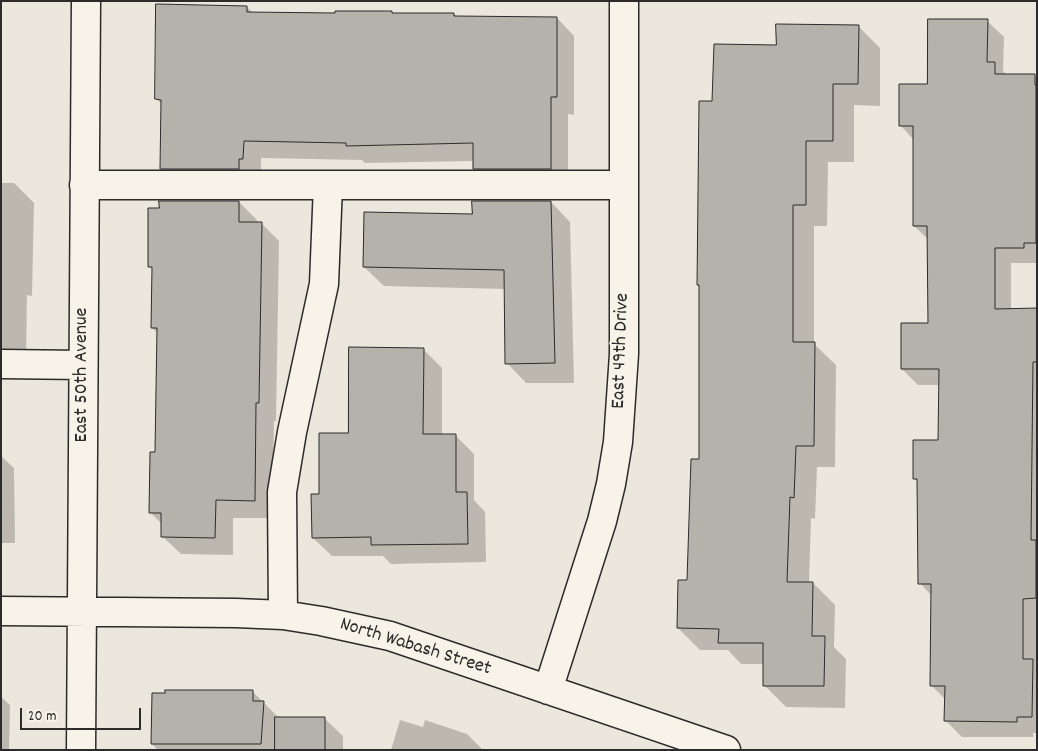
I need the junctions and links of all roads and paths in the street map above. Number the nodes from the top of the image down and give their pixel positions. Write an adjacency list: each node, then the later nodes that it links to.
1 (86, 1): 3 (street, East 50th Avenue)
2 (624, 1): 5 (street, East 49th Drive)
3 (84, 185): 4 (street); 7 (street, East 50th Avenue)
4 (328, 185): 5 (street); 10 (street)
5 (624, 185): 11 (street, East 49th Drive)
6 (1, 364): 7 (street)
7 (83, 364): 9 (street, East 50th Avenue)
8 (1, 611): 9 (street, North Wabash Street)
9 (82, 611): 10 (street, North Wabash Street); 12 (street, East 50th Avenue)
10 (283, 616): 11 (street, North Wabash Street)
11 (548, 690): 13 (street, North Wabash Street)
12 (81, 750)
13 (726, 750)

